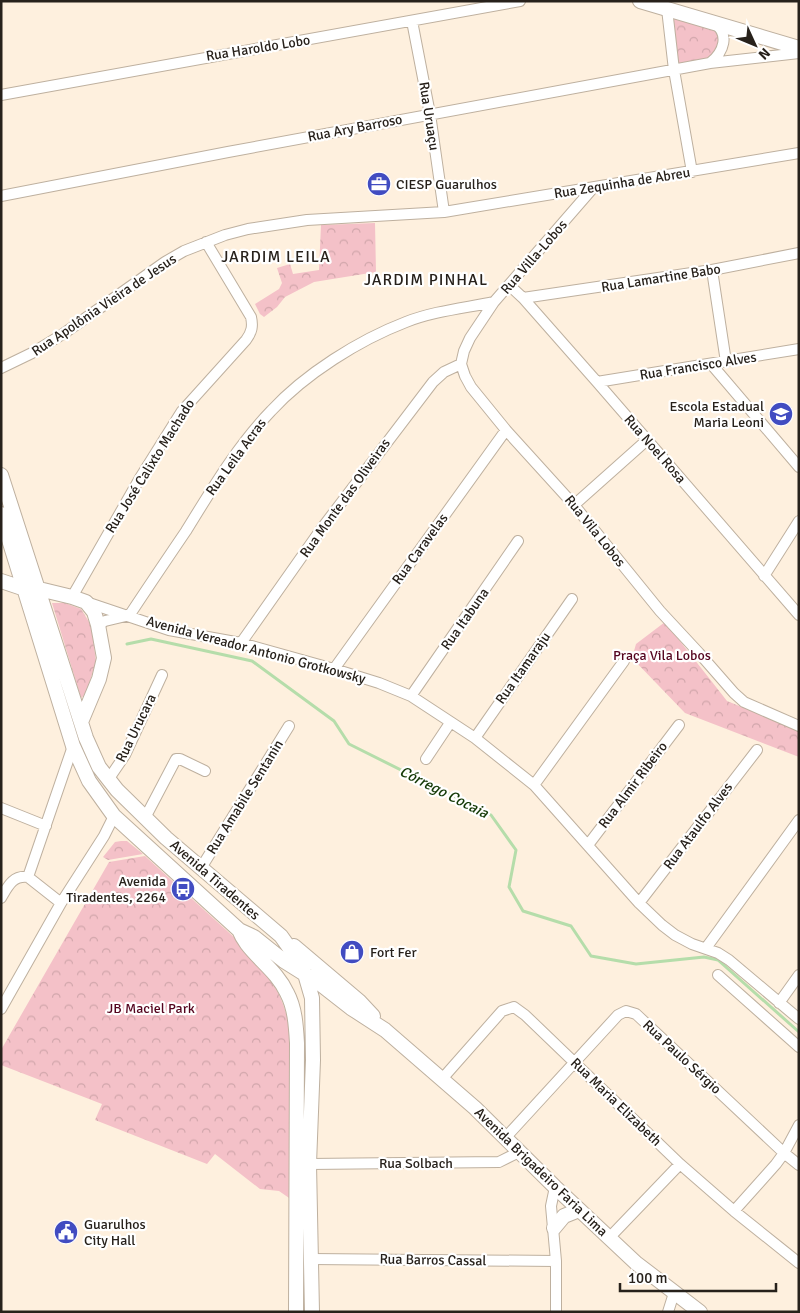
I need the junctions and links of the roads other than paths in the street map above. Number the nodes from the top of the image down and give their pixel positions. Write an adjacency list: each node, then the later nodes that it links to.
1 (517, 1): 4 (street, Rua Haroldo Lobo)
2 (640, 1): 3 (main road)
3 (667, 9): 5 (main road); 9 (street)
4 (412, 21): 10 (street, Rua Haroldo Lobo); 11 (street, Rua Uruaçu)
5 (714, 22): 6 (main road); 8 (street)
6 (799, 48)
7 (799, 53): 8 (street, Rua Ary Barroso)
8 (710, 63): 9 (street, Rua Ary Barroso)
9 (674, 70): 11 (street, Rua Ary Barroso); 13 (street)
10 (1, 95)
11 (430, 114): 15 (street, Rua Ary Barroso); 16 (street, Rua Uruaçu)
12 (799, 153): 13 (street, Rua Zequinha de Abreu)
13 (692, 172): 14 (street, Rua Zequinha de Abreu)
14 (593, 188): 16 (street, Rua Zequinha de Abreu); 20 (street, Rua Villa-Lobos)
15 (1, 196)
16 (444, 212): 17 (street, Rua Apolônia Vieira de Jesus)
17 (206, 242): 27 (street, Rua Apolônia Vieira de Jesus); 40 (street, Rua José Calixto Machado)
18 (799, 253): 19 (street, Rua Lamartine Babo)
19 (712, 270): 21 (street, Rua Lamartine Babo); 24 (street)
20 (509, 285): 21 (street, Rua Noel Rosa); 22 (street, Rua Villa-Lobos)
21 (523, 298): 28 (street, Rua Noel Rosa)
22 (494, 302): 25 (street); 43 (street, Rua Leila Acras)
23 (799, 349): 24 (street, Rua Francisco Alves)
24 (726, 362): 26 (street, Rua Francisco Alves)
25 (461, 364): 29 (street, Rua Vila Lobos); 45 (street, Rua Monte das Oliveiras)
26 (712, 365): 28 (street, Rua Francisco Alves); 31 (street)
27 (1, 368)
28 (597, 382): 30 (street, Rua Noel Rosa)
29 (506, 430): 33 (street, Rua Vila Lobos); 47 (street, Rua Caravelas)
30 (648, 440): 33 (street); 37 (street, Rua Noel Rosa)
31 (799, 466)
32 (1, 475): 39 (main road, Avenida Tiradentes)
33 (574, 505): 54 (street, Rua Vila Lobos)
34 (1, 514): 39 (main road, Avenida Tiradentes)
35 (799, 521): 37 (street)
36 (518, 541): 49 (street, Rua Itabuna)
37 (764, 576): 42 (street, Rua Noel Rosa)
38 (1, 581): 39 (main road)
39 (32, 589): 40 (main road); 50 (main road, Avenida Tiradentes); 56 (main road, Avenida Tiradentes)
40 (79, 599): 43 (street, Avenida Vereador Antonio Grotkowsky); 44 (main road)
41 (572, 599): 55 (street, Rua Itamaraju)
42 (799, 615)
43 (129, 616): 44 (street, Avenida Vereador Antonio Grotkowsky); 45 (street, Avenida Vereador Antonio Grotkowsky)
44 (98, 625): 50 (main road)
45 (241, 643): 47 (street, Avenida Vereador Antonio Grotkowsky)
46 (624, 662): 61 (street)
47 (334, 669): 49 (street, Avenida Vereador Antonio Grotkowsky)
48 (162, 675): 60 (street, Rua Urucara)
49 (411, 696): 51 (street, Avenida Vereador Antonio Grotkowsky)
50 (81, 722): 60 (main road, Avenida Tiradentes)
51 (450, 723): 55 (street, Avenida Vereador Antonio Grotkowsky); 58 (street)
52 (679, 725): 67 (street, Rua Almir Ribeiro)
53 (289, 726): 68 (street, Rua Amabile Sentanin)
54 (799, 726)
55 (475, 738): 61 (street, Avenida Vereador Antonio Grotkowsky)
56 (73, 746): 64 (main road, Avenida Tiradentes); 66 (street)
57 (757, 750): 72 (street, Rua Ataulfo Alves)
58 (426, 759)
59 (205, 771): 63 (street)
60 (108, 780): 63 (main road, Avenida Tiradentes)
61 (534, 785): 67 (street, Avenida Vereador Antonio Grotkowsky)
62 (1, 808): 66 (street)
63 (145, 818): 68 (main road, Avenida Tiradentes)
64 (118, 820): 71 (street); 73 (main road, Avenida Tiradentes)
65 (799, 820): 75 (street)
66 (46, 826): 69 (street)
67 (588, 845): 72 (street, Avenida Vereador Antonio Grotkowsky)
68 (201, 868): 74 (main road, Avenida Tiradentes)
69 (28, 877): 70 (street); 71 (street)
70 (1, 898)
71 (61, 903): 80 (street)
72 (639, 903): 75 (street, Avenida Vereador Antonio Grotkowsky)
73 (239, 930): 76 (main road, Avenida Brigadeiro Faria Lima); 102 (main road, Avenida Tiradentes)
74 (281, 936): 76 (main road, Avenida Tiradentes); 82 (main road, Avenida Brigadeiro Faria Lima)
75 (706, 948): 79 (street, Avenida Vereador Antonio Grotkowsky)
76 (305, 974): 82 (main road, Avenida Brigadeiro Faria Lima); 90 (main road, Avenida Tiradentes)
77 (718, 975): 83 (street)
78 (799, 975): 79 (street)
79 (779, 1003): 81 (street, Avenida Vereador Antonio Grotkowsky)
80 (1, 1009)
81 (799, 1019)
82 (385, 1030): 85 (main road, Avenida Brigadeiro Faria Lima)
83 (799, 1047)
84 (575, 1063): 85 (street, Rua Maria Elizabeth); 87 (street, Rua Paulo Sérgio); 89 (street, Rua Paulo Sérgio); 91 (street, Rua Maria Elizabeth)
85 (442, 1079): 87 (main road, Avenida Brigadeiro Faria Lima)
86 (799, 1125): 89 (street)
87 (506, 1137): 88 (main road, Avenida Brigadeiro Faria Lima)
88 (519, 1152): 90 (street, Rua Solbach); 93 (main road, Avenida Brigadeiro Faria Lima)
89 (784, 1153): 92 (street, Rua Paulo Sérgio); 95 (street)
90 (310, 1164): 98 (main road, Avenida Tiradentes)
91 (680, 1164): 95 (street, Rua Maria Elizabeth); 97 (street)
92 (799, 1165)
93 (555, 1187): 94 (main road, Avenida Brigadeiro Faria Lima); 96 (street)
94 (579, 1210): 96 (main road); 97 (main road, Avenida Brigadeiro Faria Lima)
95 (734, 1211): 100 (street, Rua Maria Elizabeth)
96 (554, 1228): 99 (street)
97 (609, 1238): 101 (main road, Avenida Brigadeiro Faria Lima)
98 (310, 1259): 99 (street, Rua Barros Cassal); 103 (main road, Avenida Tiradentes)
99 (556, 1261): 104 (street)
100 (799, 1263)
101 (674, 1294): 105 (street); 106 (main road, Avenida Brigadeiro Faria Lima)
102 (296, 1312)
103 (312, 1312)
104 (556, 1312)
105 (668, 1312)
106 (700, 1312)

